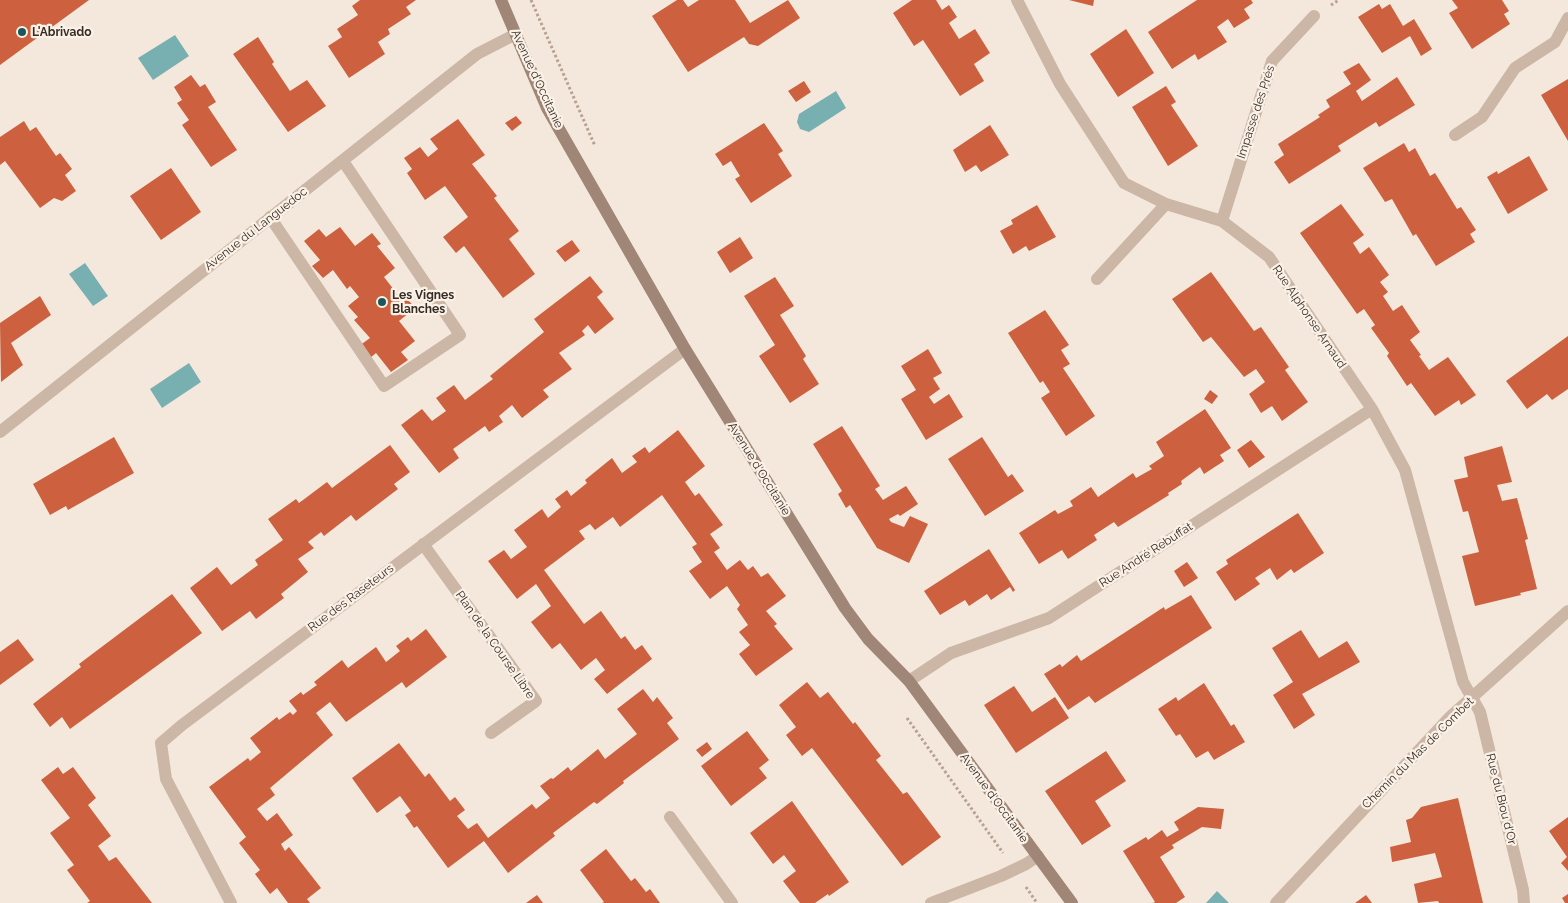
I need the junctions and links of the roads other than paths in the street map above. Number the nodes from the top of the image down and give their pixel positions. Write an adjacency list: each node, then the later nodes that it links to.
1 (502, 0): 5 (street, Avenue d'Occitanie)
2 (1017, 0): 8 (street, Rue Alphonse Arnaud)
3 (1314, 16): 10 (street, Impasse des Prés)
4 (1568, 18): 6 (street)
5 (516, 34): 7 (street, Avenue du Languedoc); 12 (street, Avenue d'Occitanie)
6 (1456, 135)
7 (343, 160): 9 (street, Avenue du Languedoc); 9 (street)
8 (1166, 204): 10 (street, Rue Alphonse Arnaud); 11 (street)
9 (270, 218): 14 (street, Avenue du Languedoc)
10 (1222, 221): 13 (street, Rue Alphonse Arnaud)
11 (1097, 279)
12 (684, 349): 15 (street, Rue des Raseteurs); 17 (street, Avenue d'Occitanie)
13 (1372, 408): 17 (street, Rue André Rebuffat); 18 (street, Rue Alphonse Arnaud)
14 (0, 432)
15 (423, 544): 19 (street, Plan de la Course Libre); 22 (street, Rue des Raseteurs)
16 (1568, 611): 18 (street, Chemin du Mas de Combet)
17 (909, 681): 21 (street, Avenue d'Occitanie)
18 (1472, 698): 26 (street, Chemin du Mas de Combet); 27 (street, Rue du Biou d'Or)
19 (491, 733)
20 (670, 817): 23 (street)
21 (1038, 856): 24 (street); 25 (street, Avenue d'Occitanie)
22 (231, 903)
23 (732, 903)
24 (931, 903)
25 (1072, 903)
26 (1276, 903)
27 (1524, 903)

